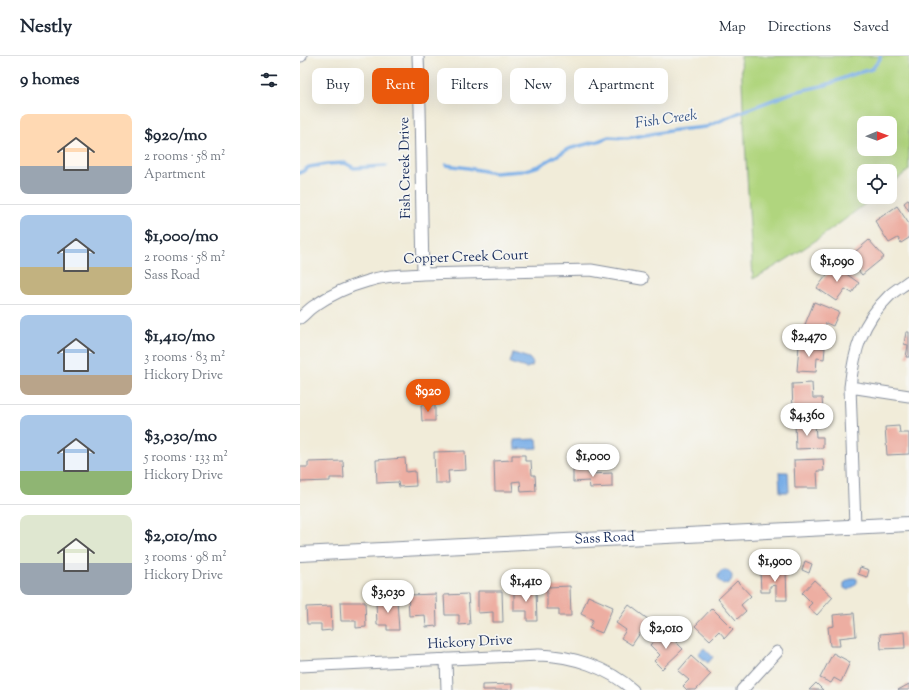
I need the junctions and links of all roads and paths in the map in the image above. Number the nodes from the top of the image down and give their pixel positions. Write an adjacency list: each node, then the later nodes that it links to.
1 (418, 56): 2 (street, Fish Creek Drive)
2 (423, 274): 3 (street, Copper Creek Court); 5 (street, Copper Creek Court)
3 (642, 279)
4 (909, 281): 6 (street)
5 (300, 318)
6 (850, 386): 7 (street); 9 (street)
7 (909, 396)
8 (909, 524): 9 (street, Sass Road)
9 (856, 526): 10 (street, Sass Road)
10 (300, 554)
11 (777, 652): 16 (street)
12 (446, 659): 13 (street, Hickory Drive); 14 (street); 15 (street, Hickory Drive)
13 (300, 666)
14 (447, 690)
15 (633, 690)
16 (742, 690)

